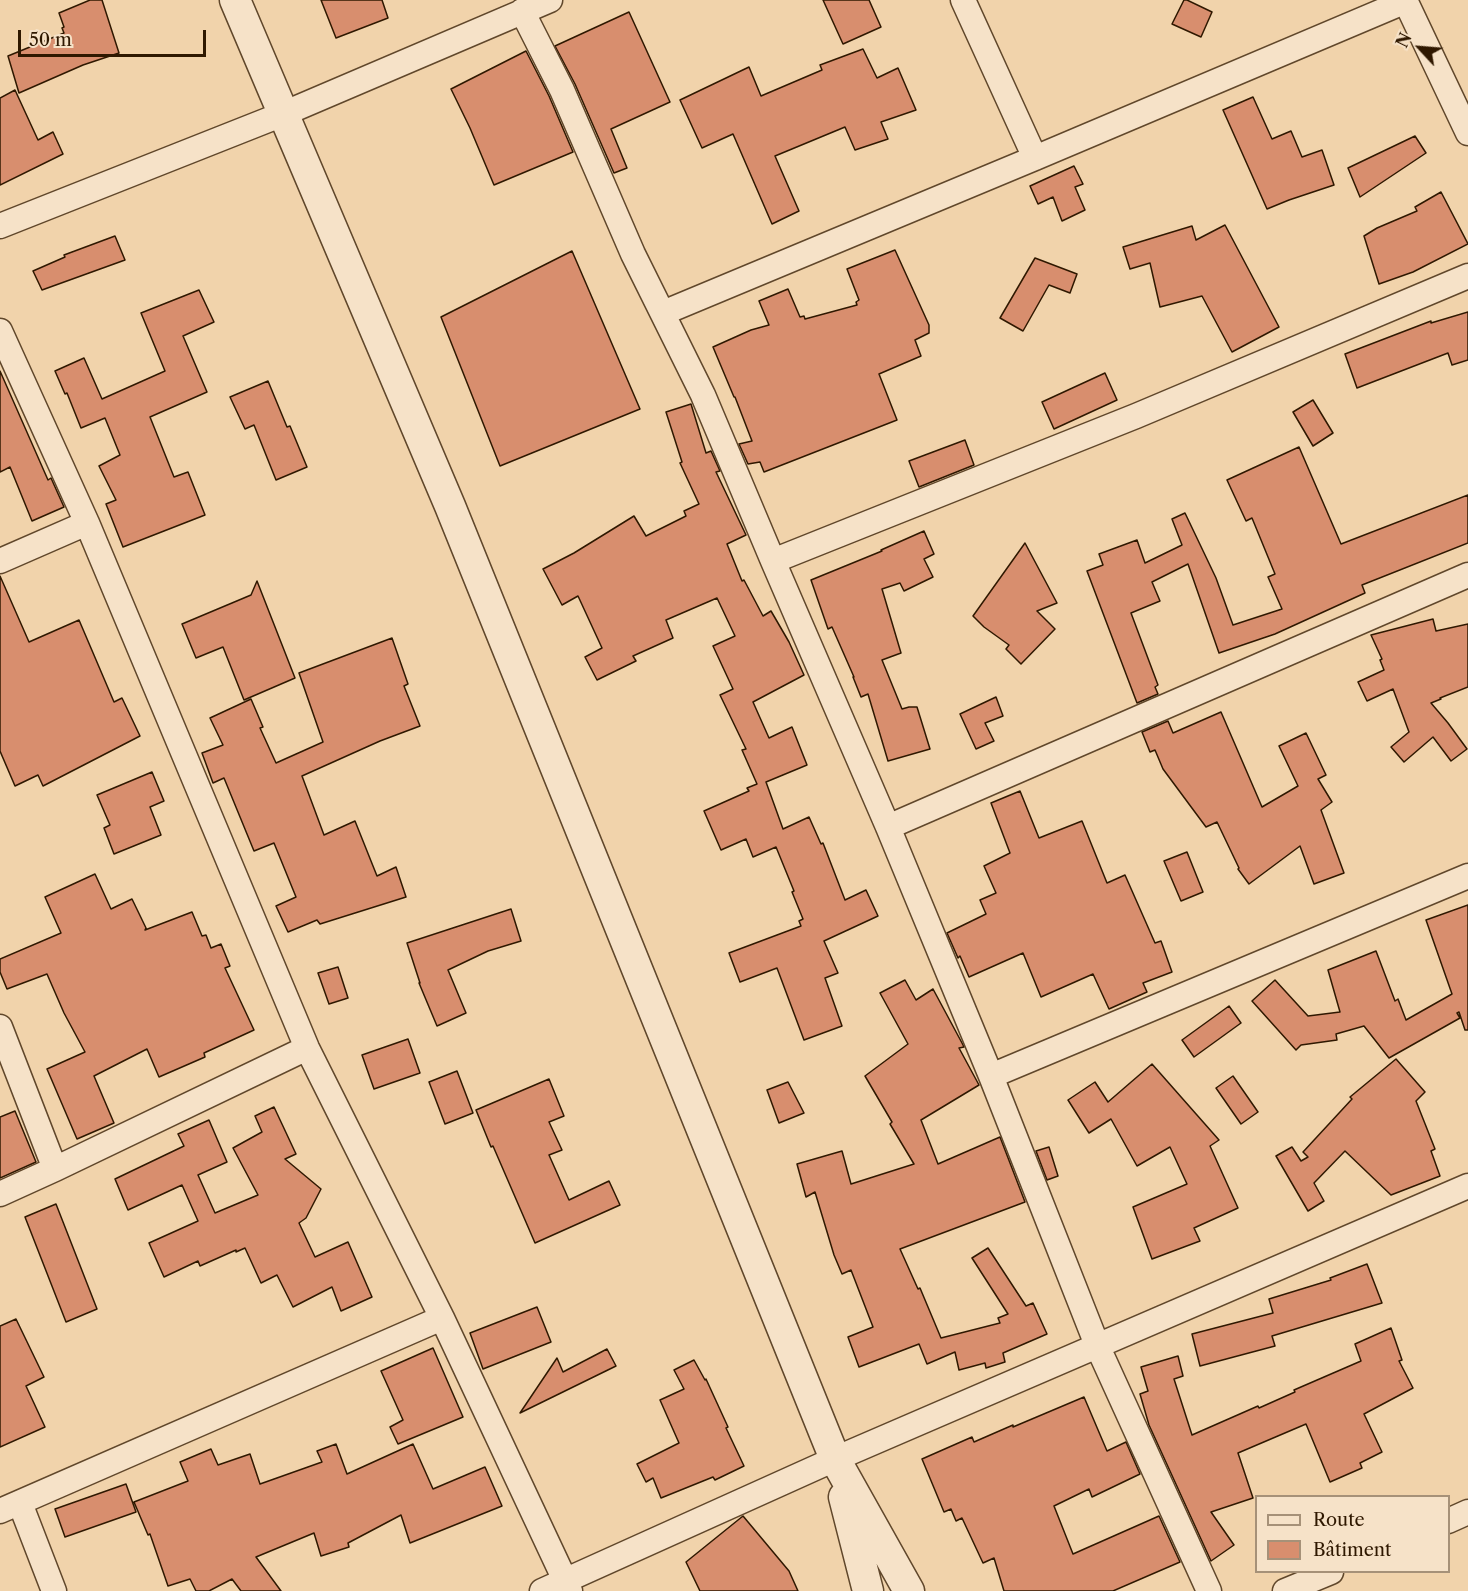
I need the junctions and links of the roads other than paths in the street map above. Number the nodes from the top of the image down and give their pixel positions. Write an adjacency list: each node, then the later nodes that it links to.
1 (235, 0): 6 (street)
2 (549, 0): 5 (street)
3 (963, 0): 8 (street)
4 (1405, 1): 7 (street); 8 (street)
5 (522, 11): 6 (street); 11 (street)
6 (283, 114): 9 (street); 27 (street)
7 (1468, 133)
8 (1035, 158): 11 (street)
9 (0, 226)
10 (1468, 276): 15 (street)
11 (663, 313): 15 (street)
12 (0, 331): 13 (street)
13 (87, 523): 14 (street); 20 (street)
14 (0, 561)
15 (772, 561): 17 (street)
16 (1468, 575): 17 (street)
17 (888, 827): 21 (street)
18 (1468, 876): 21 (street)
19 (0, 1028): 22 (street)
20 (308, 1047): 22 (street); 25 (street)
21 (991, 1076): 26 (street)
22 (55, 1169): 24 (street)
23 (1468, 1186): 26 (street)
24 (0, 1194)
25 (442, 1318): 28 (street); 32 (street)
26 (1097, 1345): 27 (street); 37 (street)
27 (835, 1459): 32 (street); 35 (street); 36 (street)
28 (10, 1507): 33 (street)
29 (1468, 1512): 30 (street)
30 (1450, 1521)
31 (1328, 1573): 38 (street)
32 (568, 1586): 34 (street)
33 (54, 1591)
34 (542, 1591)
35 (868, 1591)
36 (909, 1591)
37 (1209, 1591)
38 (1285, 1591)

